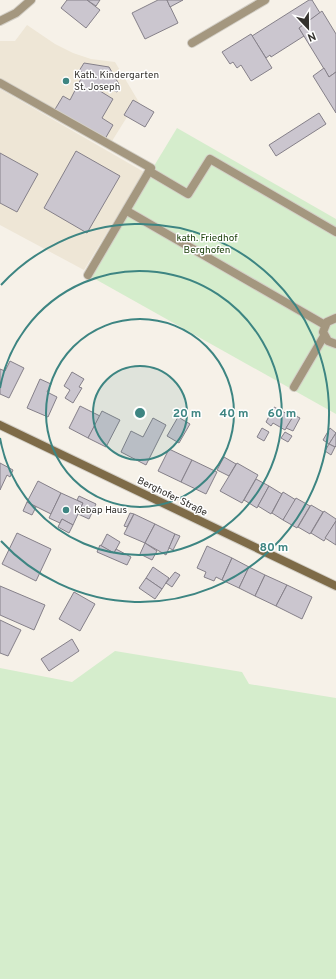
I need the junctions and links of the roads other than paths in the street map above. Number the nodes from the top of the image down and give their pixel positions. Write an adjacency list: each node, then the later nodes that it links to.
1 (31, 0): 3 (street)
2 (266, 0): 4 (street)
3 (0, 21)
4 (192, 44)
5 (0, 83): 6 (street)
6 (149, 171): 7 (street); 8 (street)
7 (127, 211): 9 (street); 11 (street)
8 (336, 232)
9 (88, 275)
10 (336, 318): 11 (street)
11 (325, 325): 12 (street)
12 (324, 336): 13 (street); 14 (street)
13 (336, 344)
14 (294, 388)
15 (0, 425): 16 (street, Berghofer Straße)
16 (336, 586)

